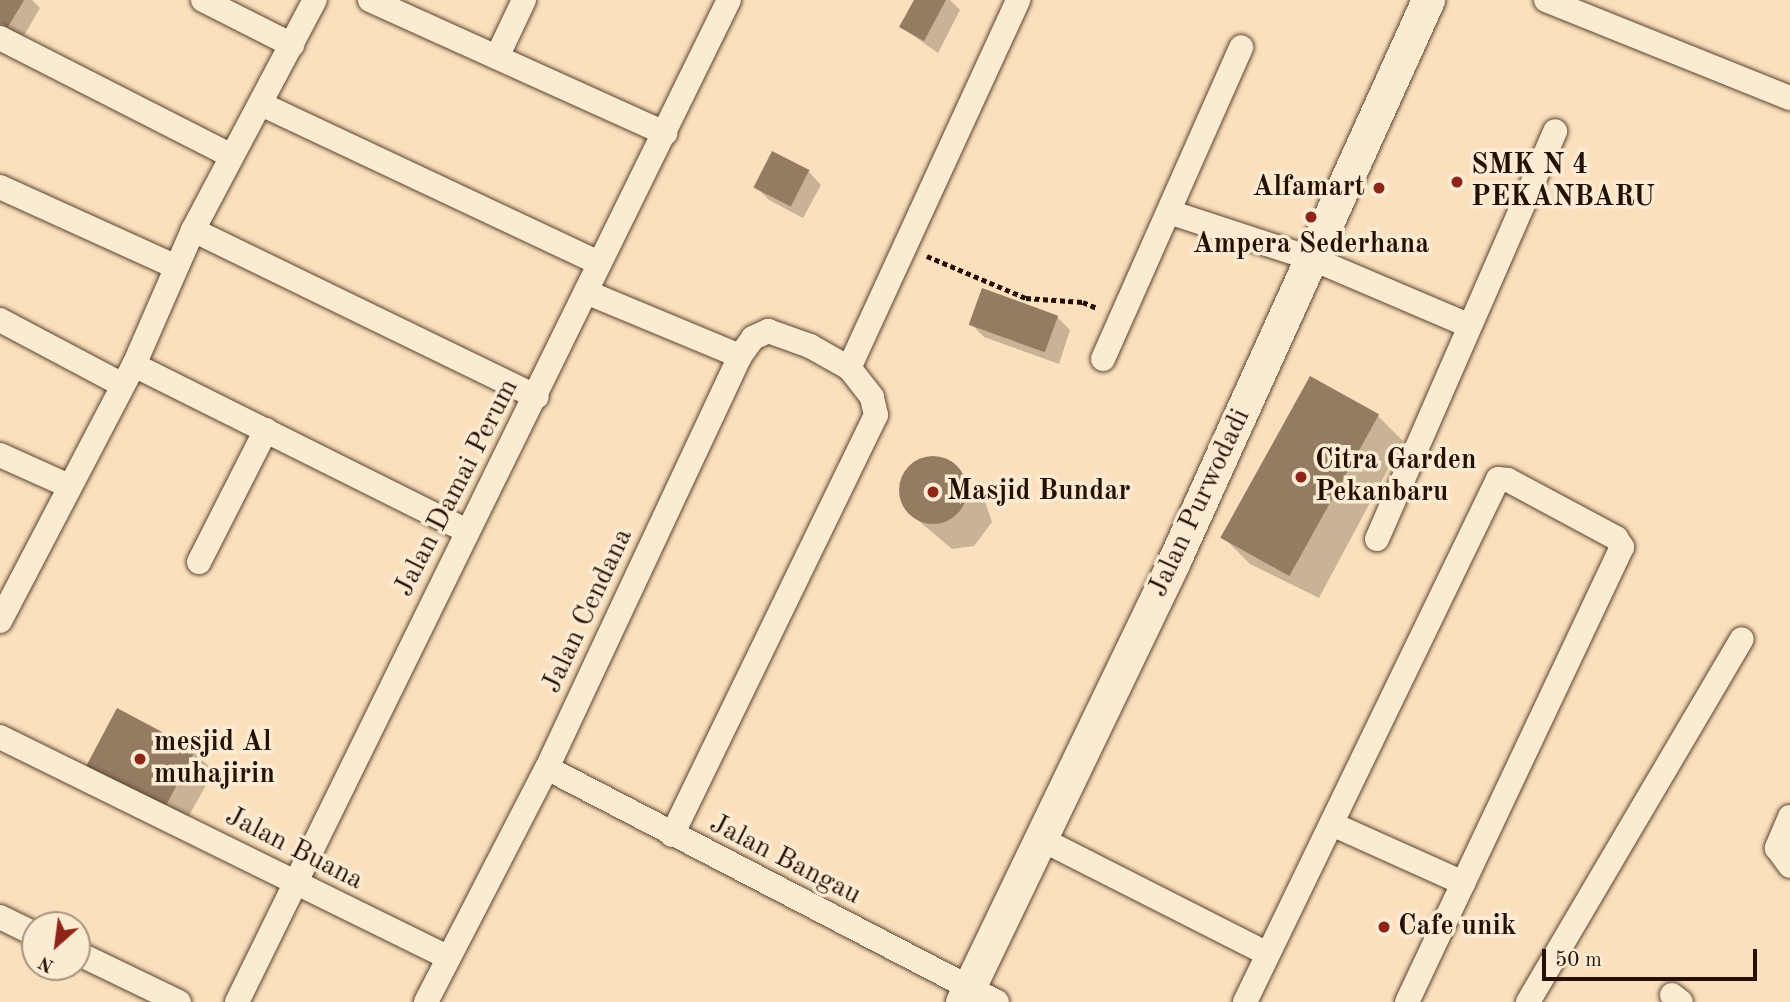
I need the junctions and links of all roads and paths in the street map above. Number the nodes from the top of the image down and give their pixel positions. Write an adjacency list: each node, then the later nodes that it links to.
1 (203, 0): 10 (street)
2 (315, 0): 10 (street)
3 (370, 0): 12 (street)
4 (524, 0): 12 (street)
5 (729, 0): 16 (street, Jalan Damai Perum)
6 (1018, 0): 21 (street)
7 (1428, 0): 22 (street, Jalan Purwodadi)
8 (1546, 0): 13 (street)
9 (0, 38): 17 (street)
10 (292, 44): 14 (street)
11 (1241, 47): 19 (street)
12 (497, 57): 16 (street)
13 (1790, 98)
14 (263, 106): 17 (street); 23 (street)
15 (1555, 131): 28 (street)
16 (665, 133): 23 (street, Jalan Damai Perum)
17 (232, 156): 20 (street)
18 (0, 187): 24 (street)
19 (1169, 212): 22 (street); 26 (street)
20 (193, 230): 24 (street); 33 (street)
21 (907, 247): 26 (path); 31 (street)
22 (1313, 259): 28 (street); 47 (street, Jalan Purwodadi)
23 (599, 263): 25 (street, Jalan Damai Perum)
24 (176, 267): 32 (street)
25 (586, 292): 29 (street); 33 (street, Jalan Damai Perum)
26 (1121, 318): 30 (street)
27 (0, 320): 32 (street)
28 (1468, 325): 38 (street)
29 (740, 356): 31 (street, Jalan Cendana); 43 (street, Jalan Cendana)
30 (1103, 359)
31 (849, 368): 46 (street)
32 (128, 375): 34 (street); 36 (street)
33 (537, 397): 37 (street, Jalan Damai Perum)
34 (267, 430): 37 (street); 39 (street)
35 (0, 455): 36 (street)
36 (69, 486): 40 (street)
37 (467, 531): 49 (street, Jalan Damai Perum)
38 (1377, 539)
39 (198, 562)
40 (2, 609)
41 (1742, 639): 62 (street)
42 (0, 737): 49 (street, Jalan Buana)
43 (547, 768): 46 (street, Jalan Bangau); 54 (street, Jalan Cendana)
44 (1790, 817): 48 (street)
45 (1332, 824): 50 (street); 50 (street); 53 (street)
46 (672, 835): 56 (street, Jalan Bangau)
47 (1041, 839): 53 (street); 56 (street, Jalan Purwodadi)
48 (1790, 866)
49 (294, 881): 54 (street, Jalan Buana); 58 (street, Jalan Damai Perum)
50 (1463, 883): 61 (street)
51 (0, 917): 52 (street)
52 (21, 927)
53 (1268, 954): 60 (street)
54 (448, 957): 59 (street, Jalan Cendana)
55 (91, 960): 57 (street)
56 (976, 998)
57 (179, 1002)
58 (237, 1002)
59 (426, 1002)
60 (1245, 1002)
61 (1407, 1002)
62 (1528, 1002)

